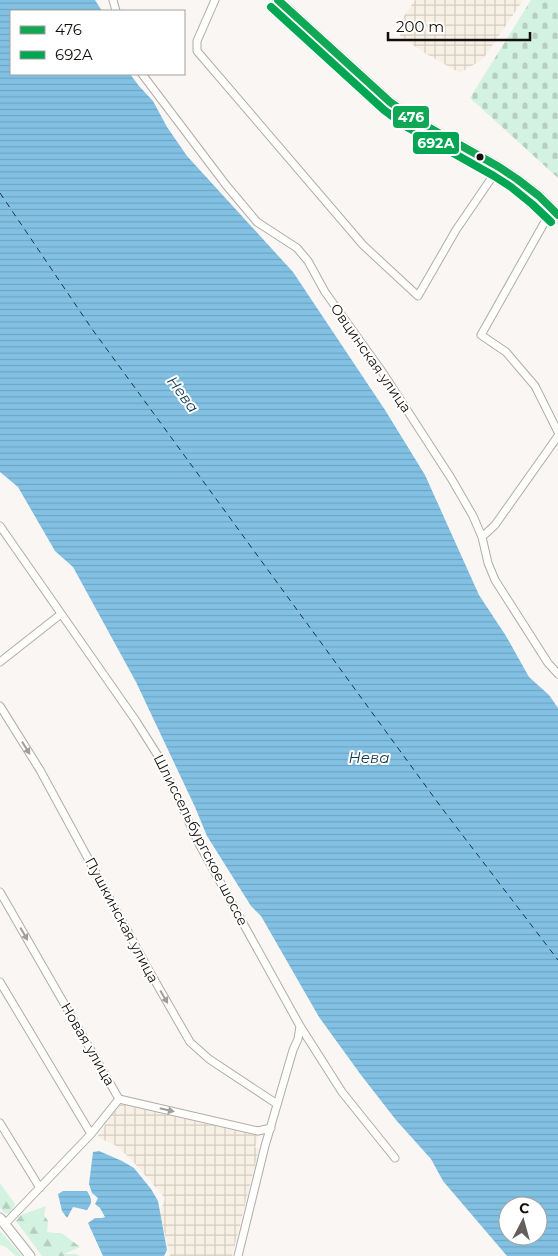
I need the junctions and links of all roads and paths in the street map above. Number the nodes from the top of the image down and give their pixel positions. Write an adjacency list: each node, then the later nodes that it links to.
1 (215, 0): 4 (street)
2 (278, 0): 4 (main road)
3 (143, 75): 9 (street, Овцинская улица)
4 (499, 167): 5 (main road)
5 (555, 212): 6 (street)
6 (558, 432)
7 (558, 436): 9 (street)
8 (0, 526): 10 (street, Шлиссельбургское шоссе)
9 (482, 537): 12 (street, Овцинская улица)
10 (61, 614): 11 (street); 16 (street, Шлиссельбургское шоссе)
11 (0, 662)
12 (558, 674)
13 (0, 706): 18 (street, Пушкинская улица, one-way to 18)
14 (0, 892): 17 (street, Новая улица, one-way to 17)
15 (0, 982): 22 (street)
16 (300, 1026): 18 (street); 24 (street, Шлиссельбургское шоссе)
17 (119, 1100): 21 (street, Новая улица, one-way to 21); 22 (street)
18 (277, 1104): 20 (street)
19 (0, 1122): 25 (street)
20 (271, 1128): 21 (street, Новая улица); 23 (street)
21 (258, 1131): 23 (street)
22 (91, 1134): 25 (street)
23 (265, 1146): 28 (street)
24 (396, 1158)
25 (40, 1188): 26 (street)
26 (3, 1221): 27 (main road)
27 (30, 1256)
28 (238, 1256)

